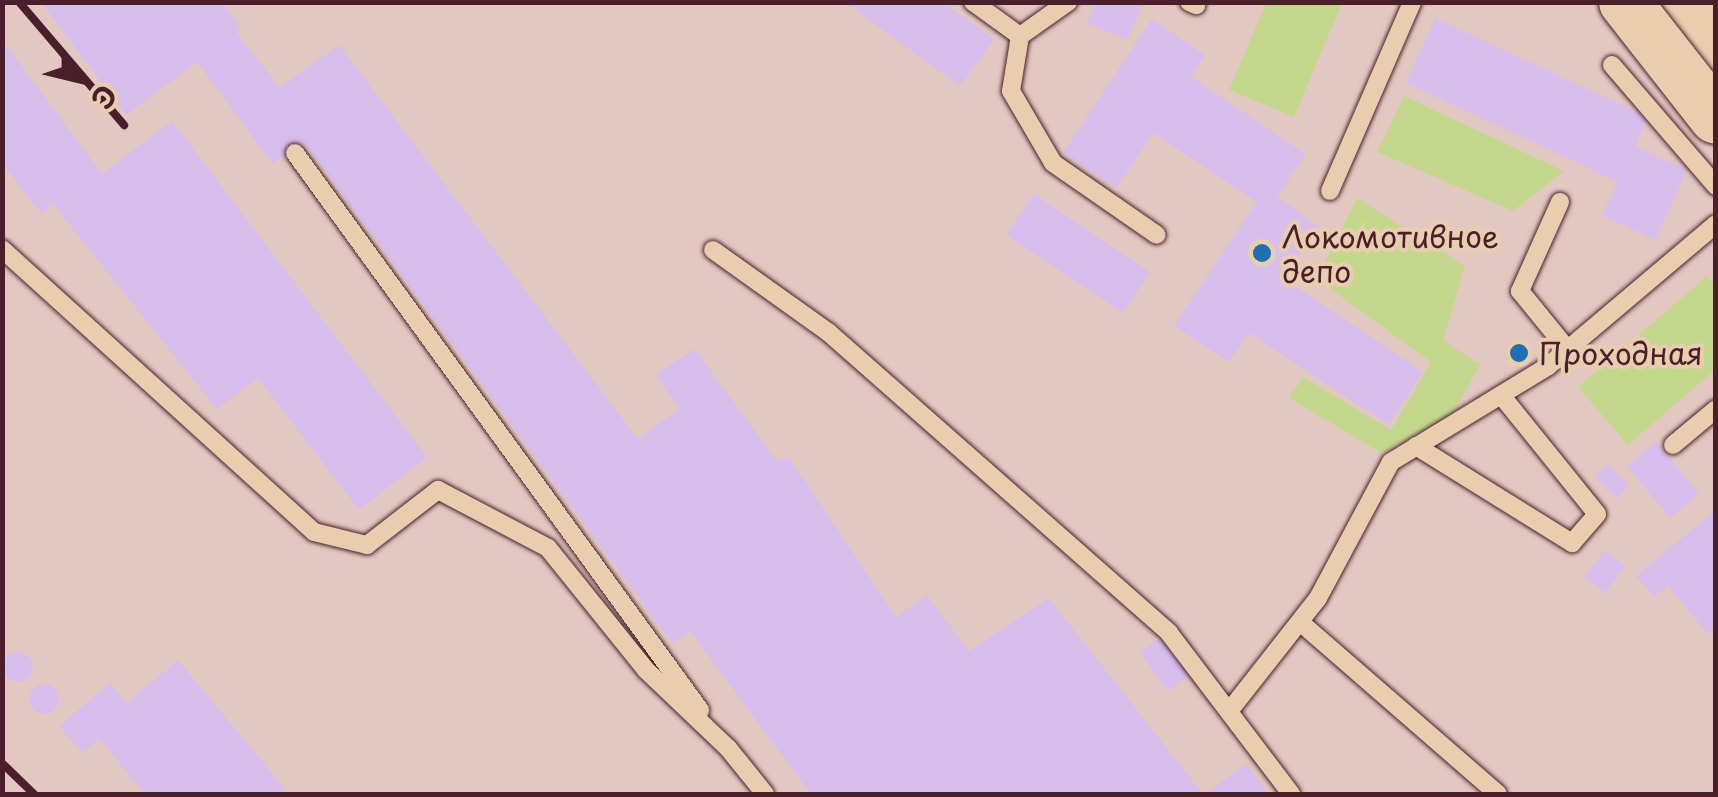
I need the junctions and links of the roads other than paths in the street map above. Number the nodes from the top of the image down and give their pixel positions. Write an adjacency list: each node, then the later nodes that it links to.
1 (973, 2): 5 (lane)
2 (1068, 2): 5 (lane)
3 (1412, 2): 10 (lane)
4 (1626, 2): 7 (main road)
5 (1020, 36): 13 (lane)
6 (1612, 65): 9 (lane)
7 (1716, 118)
8 (295, 153): 23 (lane)
9 (1716, 186)
10 (1330, 191)
11 (1560, 202): 16 (lane)
12 (1716, 224): 16 (lane)
13 (1157, 236)
14 (2, 250): 23 (lane)
15 (713, 250): 22 (lane)
16 (1568, 350): 17 (lane)
17 (1502, 395): 20 (lane); 20 (lane)
18 (1716, 409): 19 (lane)
19 (1673, 445)
20 (1416, 446): 21 (lane)
21 (1300, 622): 22 (lane); 26 (lane)
22 (1230, 710): 25 (lane)
23 (728, 748): 24 (lane)
24 (765, 794)
25 (1292, 794)
26 (1498, 794)

